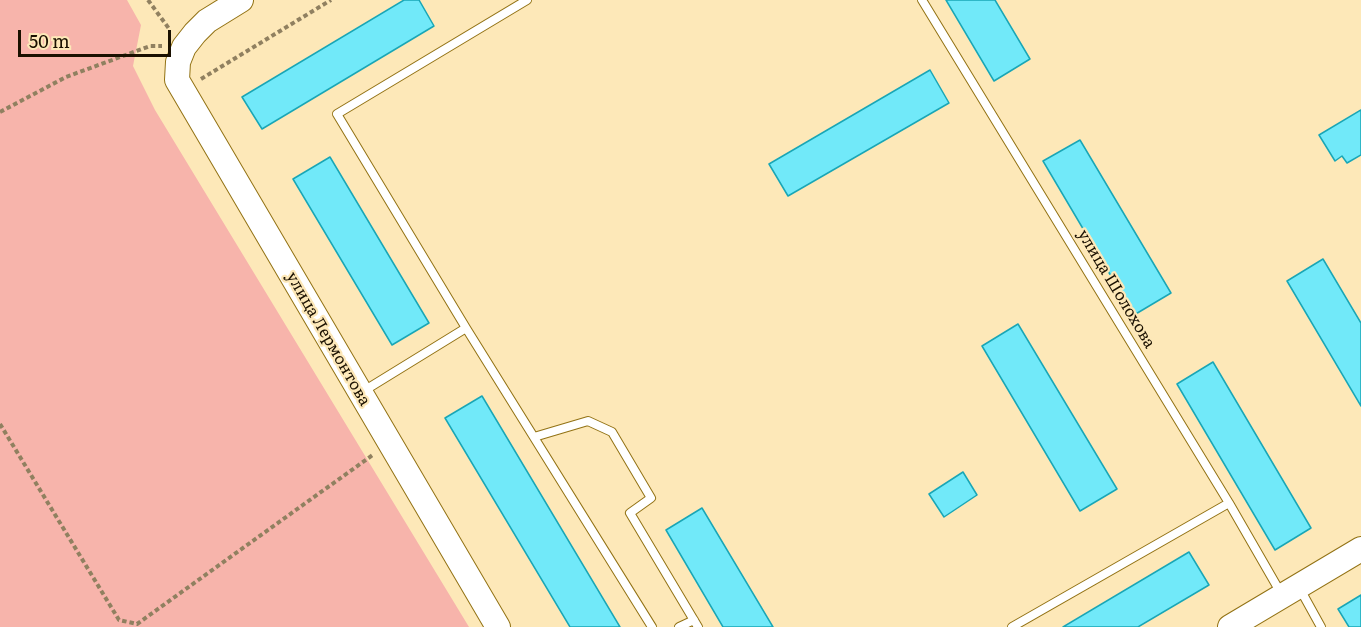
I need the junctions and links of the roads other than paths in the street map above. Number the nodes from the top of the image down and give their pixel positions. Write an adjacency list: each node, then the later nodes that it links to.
1 (242, 0): 5 (street, улица Лермонтова)
2 (527, 0): 4 (lane)
3 (922, 0): 7 (lane, улица Шолохова)
4 (466, 328): 5 (lane); 6 (lane)
5 (360, 393): 11 (street, улица Лермонтова)
6 (534, 437): 10 (lane); 12 (lane)
7 (1229, 503): 9 (lane, улица Шолохова); 14 (lane)
8 (1361, 549): 9 (street)
9 (1290, 591): 15 (street); 16 (lane, улица Шолохова)
10 (696, 623): 13 (lane)
11 (498, 627)
12 (652, 627)
13 (679, 627)
14 (1012, 627)
15 (1230, 627)
16 (1321, 627)

